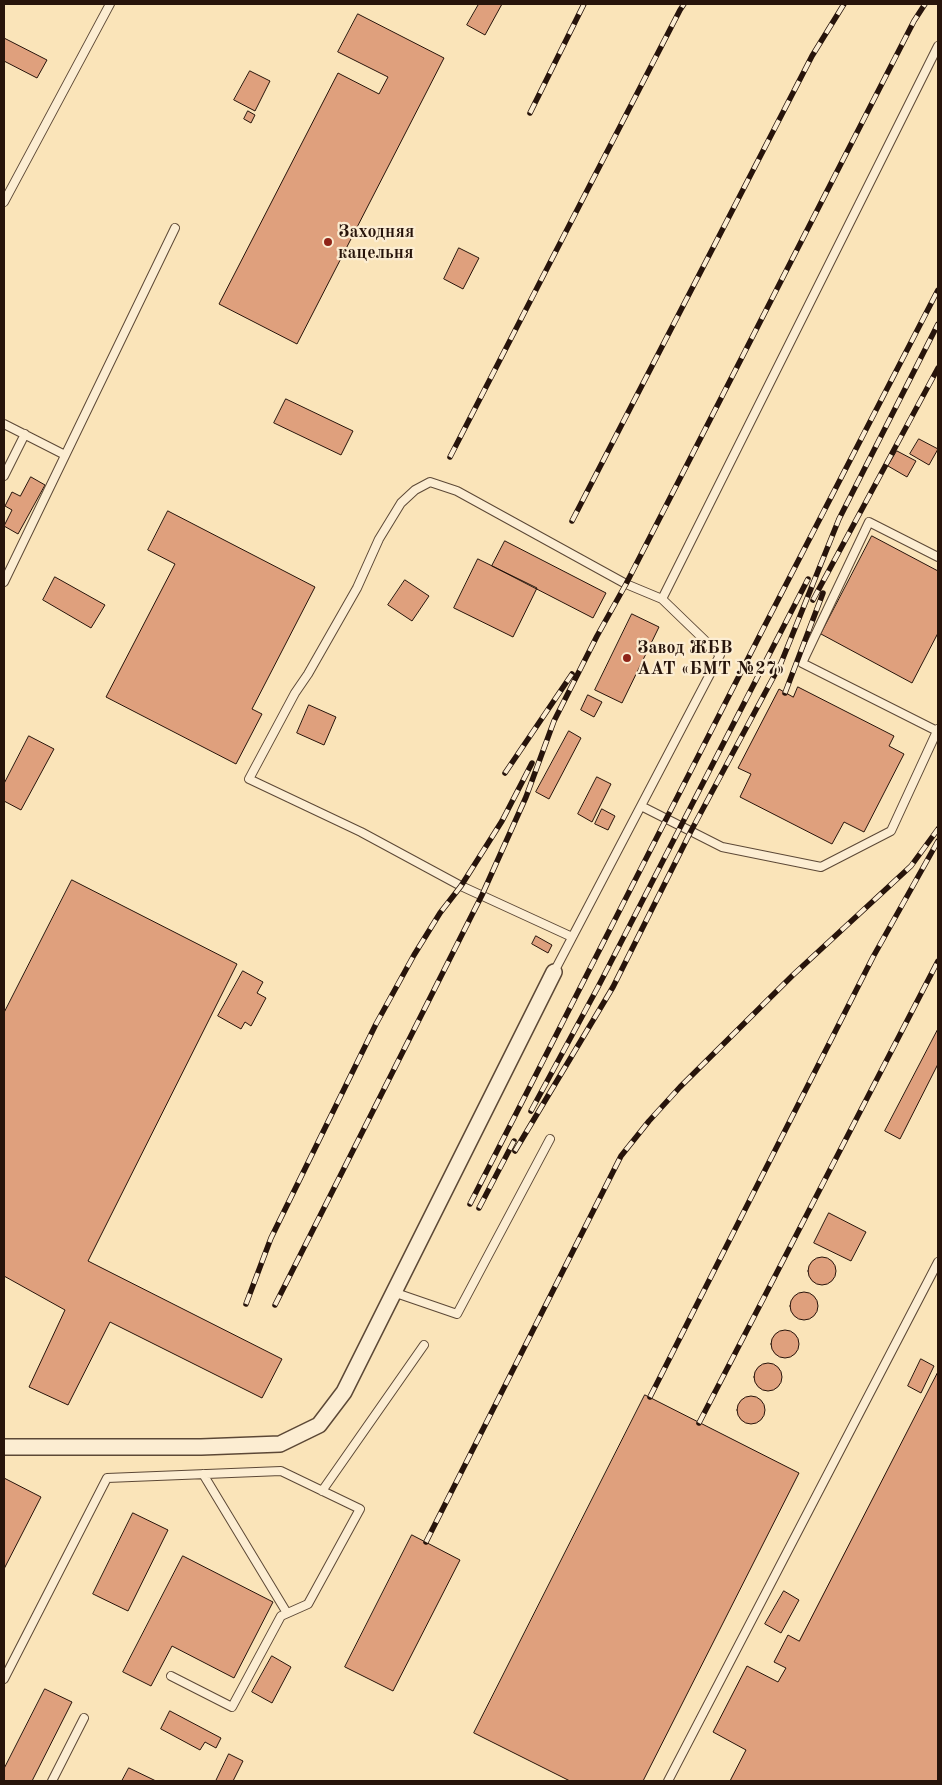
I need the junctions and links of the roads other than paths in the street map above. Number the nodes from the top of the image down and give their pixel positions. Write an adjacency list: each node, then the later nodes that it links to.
1 (110, 4): 3 (lane)
2 (938, 46): 11 (lane)
3 (4, 202)
4 (175, 228): 7 (lane)
5 (4, 424): 6 (lane)
6 (25, 434): 7 (lane); 8 (lane)
7 (65, 455): 10 (lane)
8 (4, 476)
9 (938, 556): 12 (lane)
10 (4, 582)
11 (662, 599): 13 (lane); 14 (lane)
12 (938, 730): 13 (lane)
13 (641, 806): 14 (lane)
14 (572, 937): 15 (lane)
15 (554, 972): 18 (street)
16 (550, 1139): 18 (lane)
17 (938, 1262): 28 (lane)
18 (393, 1292): 20 (street)
19 (424, 1344): 22 (lane)
20 (4, 1447)
21 (203, 1474): 22 (lane); 23 (lane); 25 (lane)
22 (322, 1491): 23 (lane)
23 (287, 1613): 24 (lane)
24 (171, 1676)
25 (4, 1679)
26 (84, 1718): 27 (lane)
27 (52, 1781)
28 (668, 1781)

